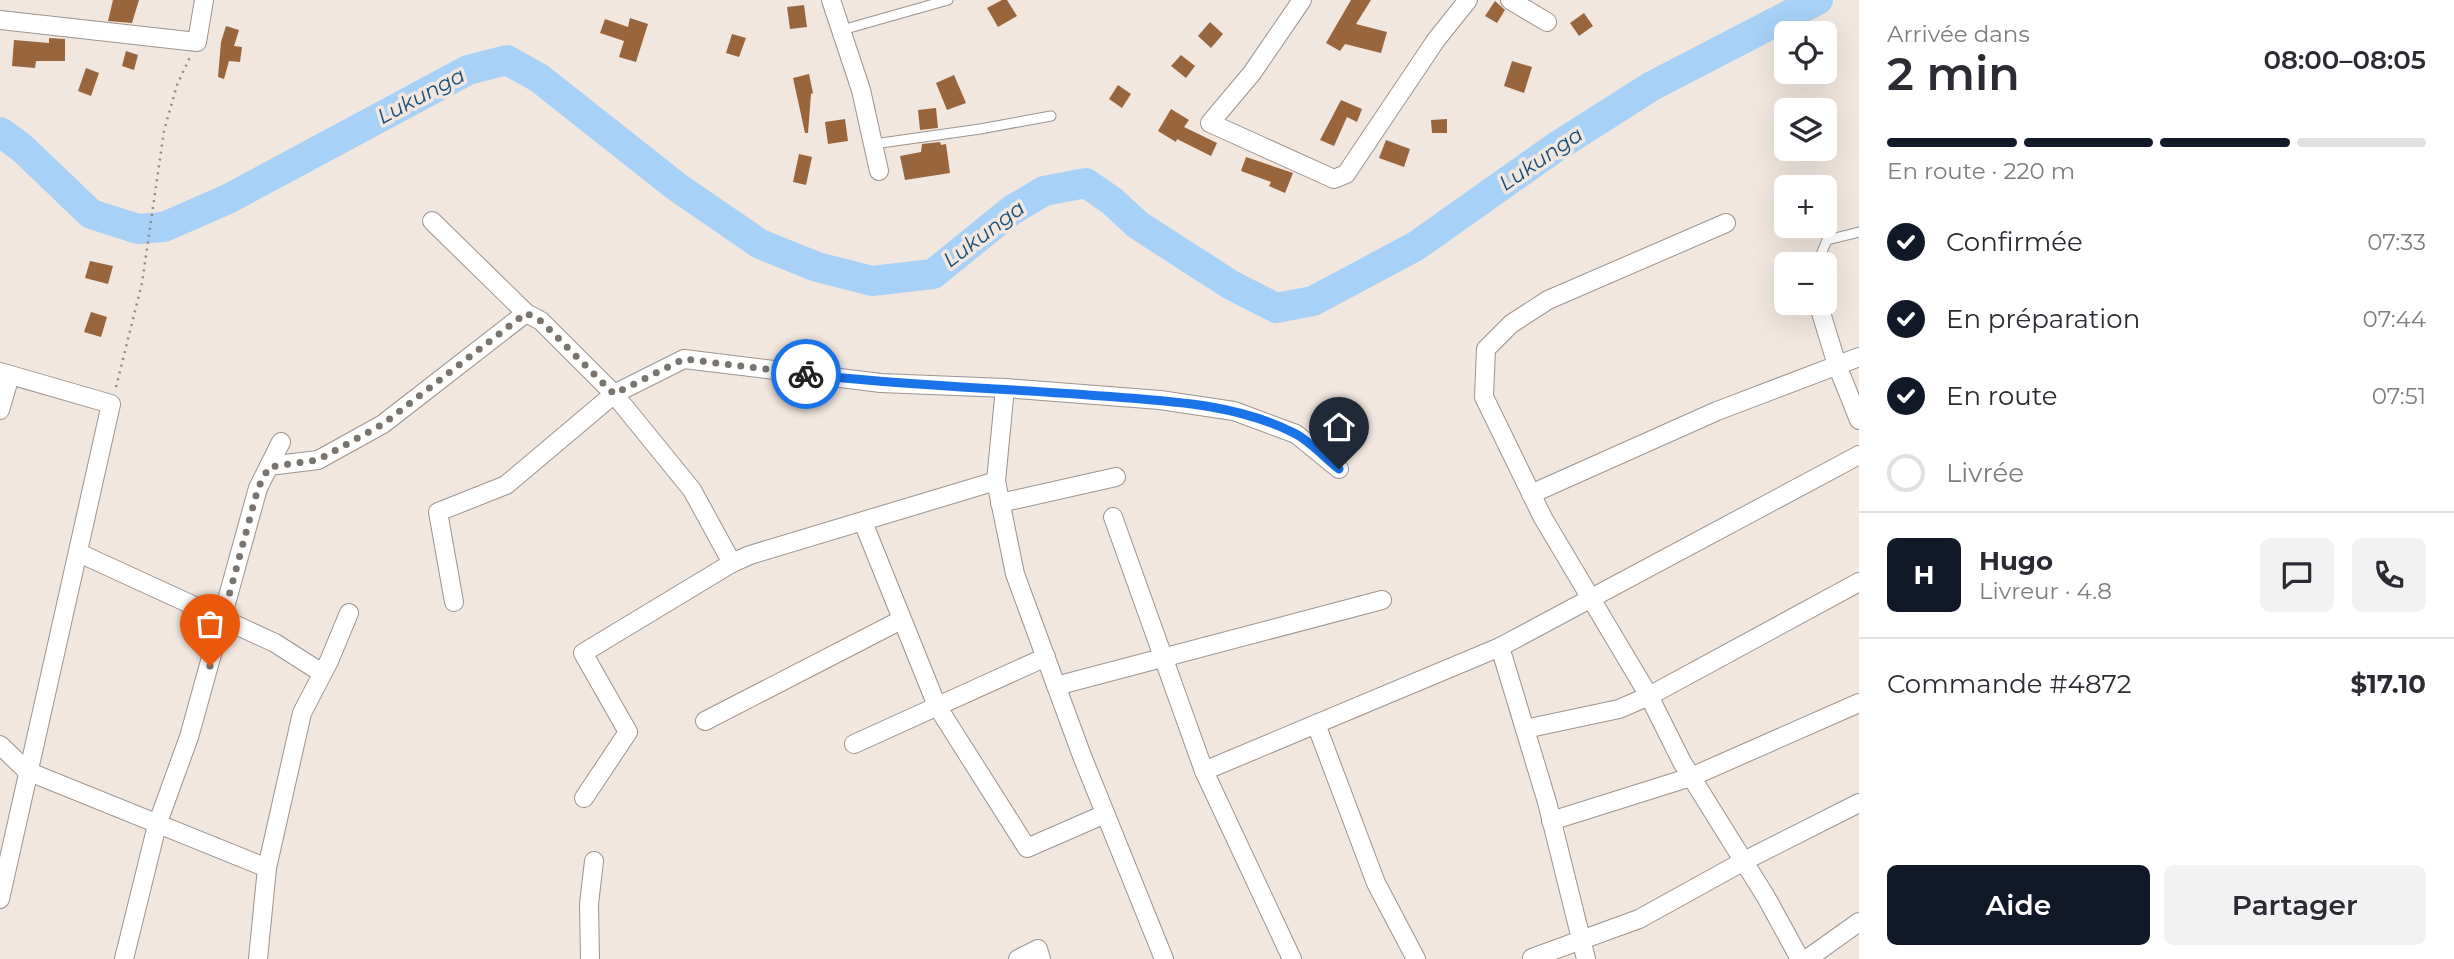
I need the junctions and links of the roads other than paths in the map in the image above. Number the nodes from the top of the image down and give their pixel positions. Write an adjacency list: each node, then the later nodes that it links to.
1 (204, 0): 7 (street)
2 (831, 0): 9 (street)
3 (948, 0): 9 (lane)
4 (1302, 0): 5 (street)
5 (1468, 0)
6 (1510, 0): 8 (street)
7 (0, 20)
8 (1547, 22)
9 (842, 30): 11 (street)
10 (1051, 116): 11 (lane)
11 (874, 144): 12 (street)
12 (879, 172)
13 (432, 221): 17 (street)
14 (1726, 223): 32 (street)
15 (1859, 232): 16 (lane)
16 (1822, 252)
17 (526, 313): 23 (street); 28 (street)
18 (1822, 315): 20 (street)
19 (1859, 357): 20 (street)
20 (1838, 365): 25 (street); 32 (street)
21 (5, 374): 24 (street); 36 (street)
22 (1004, 388): 23 (street); 29 (street); 31 (street)
23 (614, 394): 37 (street); 41 (street)
24 (0, 410)
25 (1859, 420)
26 (281, 442): 28 (street)
27 (1859, 456): 39 (street)
28 (269, 467): 43 (street)
29 (1339, 469)
30 (1116, 477): 33 (street)
31 (996, 481): 33 (street); 35 (street)
32 (1531, 494): 39 (street)
33 (1000, 503): 46 (street)
34 (1113, 517): 47 (street)
35 (863, 522): 37 (street); 44 (street)
36 (79, 553): 43 (street); 58 (street)
37 (732, 563): 61 (street)
38 (1859, 582): 50 (street)
39 (1591, 598): 45 (street); 50 (street)
40 (1381, 600): 47 (street)
41 (454, 602)
42 (349, 613): 48 (street)
43 (223, 618): 48 (street); 65 (street)
44 (901, 620): 52 (street); 53 (street)
45 (1500, 647): 54 (street); 55 (street)
46 (1046, 657): 49 (street); 52 (street)
47 (1164, 659): 49 (street); 59 (street)
48 (322, 673): 68 (street)
49 (1056, 686): 63 (street)
50 (1649, 696): 55 (street); 60 (street)
51 (1859, 704): 60 (street)
52 (937, 706): 56 (street); 63 (street)
53 (705, 721)
54 (1316, 724): 59 (street); 80 (street)
55 (1525, 729): 64 (street)
56 (854, 744)
57 (0, 745): 58 (street)
58 (27, 771): 65 (street); 69 (street)
59 (1204, 771): 79 (street)
60 (1690, 776): 64 (street); 67 (street)
61 (584, 798)
62 (1859, 803): 67 (street)
63 (1105, 814): 78 (street)
64 (1551, 821): 71 (street)
65 (157, 825): 68 (street); 73 (street)
66 (594, 861): 75 (street)
67 (1744, 861): 71 (street); 82 (street)
68 (267, 868): 74 (street)
69 (0, 898)
70 (1859, 922): 83 (street)
71 (1581, 939): 72 (street); 81 (street)
72 (1532, 958)
73 (124, 959)
74 (258, 959)
75 (590, 959)
76 (1018, 959): 77 (street)
77 (1041, 959)
78 (1164, 959)
79 (1292, 959)
80 (1416, 959)
81 (1586, 959)
82 (1800, 959)
83 (1807, 959)

